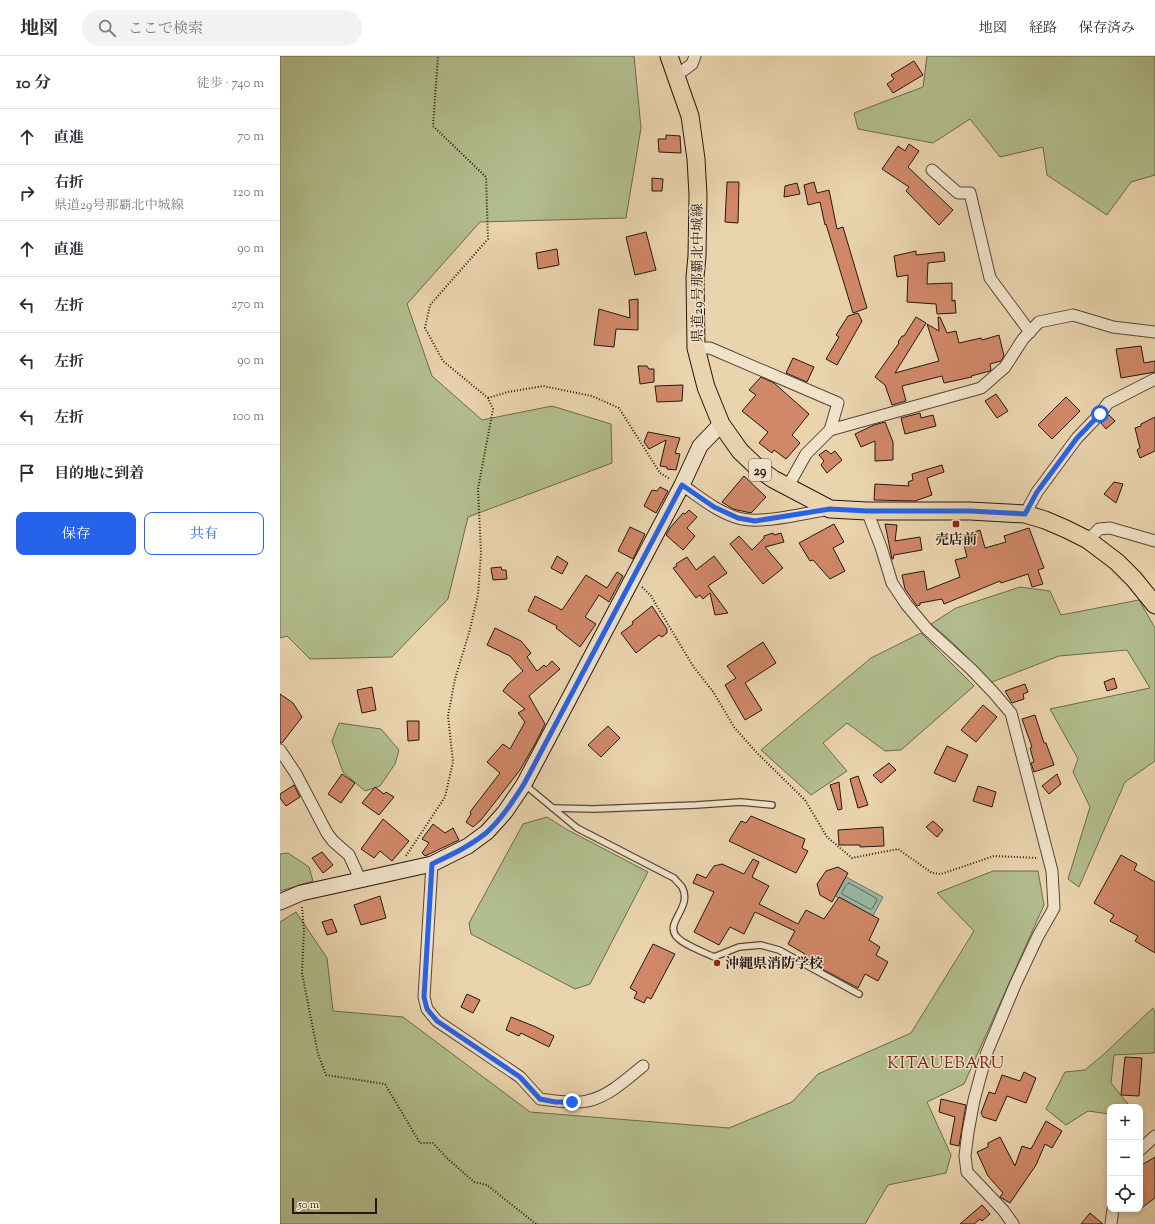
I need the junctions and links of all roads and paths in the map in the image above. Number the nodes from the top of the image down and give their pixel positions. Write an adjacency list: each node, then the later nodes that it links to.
1 (438, 56): 10 (path)
2 (669, 56): 4 (main road, 県道29号那覇北中城線 / 29)
3 (695, 56): 4 (street)
4 (677, 76): 8 (main road, 県道29号那覇北中城線 / 29)
5 (932, 170): 6 (street)
6 (1030, 332): 7 (street); 12 (street)
7 (1155, 332)
8 (696, 348): 11 (main road, 県道29号那覇北中城線 / 29); 12 (street)
9 (1155, 379): 17 (street)
10 (488, 398): 13 (path); 28 (path)
11 (721, 424): 13 (street); 14 (main road, 県道29号那覇北中城線 / 29)
12 (830, 430): 14 (street)
13 (682, 485): 15 (street); 20 (street)
14 (787, 488): 15 (main road, 県道29号那覇北中城線 / 29)
15 (830, 509): 16 (main road, 県道29号那覇北中城線 / 29)
16 (867, 511): 17 (main road, 県道29号那覇北中城線 / 29); 26 (street)
17 (1025, 514): 18 (main road, 県道29号那覇北中城線 / 29)
18 (1088, 540): 19 (street); 21 (main road, 県道29号那覇北中城線 / 29)
19 (1155, 542)
20 (632, 577): 23 (street); 26 (path)
21 (1155, 605)
22 (280, 750): 29 (street)
23 (524, 784): 25 (lane); 27 (street)
24 (772, 805): 25 (lane)
25 (552, 808): 32 (lane)
26 (1049, 858): 38 (street)
27 (432, 864): 28 (street); 33 (street)
28 (396, 872): 29 (street)
29 (360, 879): 30 (street)
30 (301, 892): 31 (street); 37 (path)
31 (280, 902)
32 (860, 994)
33 (643, 1066)
34 (1155, 1136): 35 (street)
35 (1143, 1147)
36 (1113, 1212): 39 (street)
37 (536, 1224)
38 (1013, 1224)
39 (1111, 1224)

